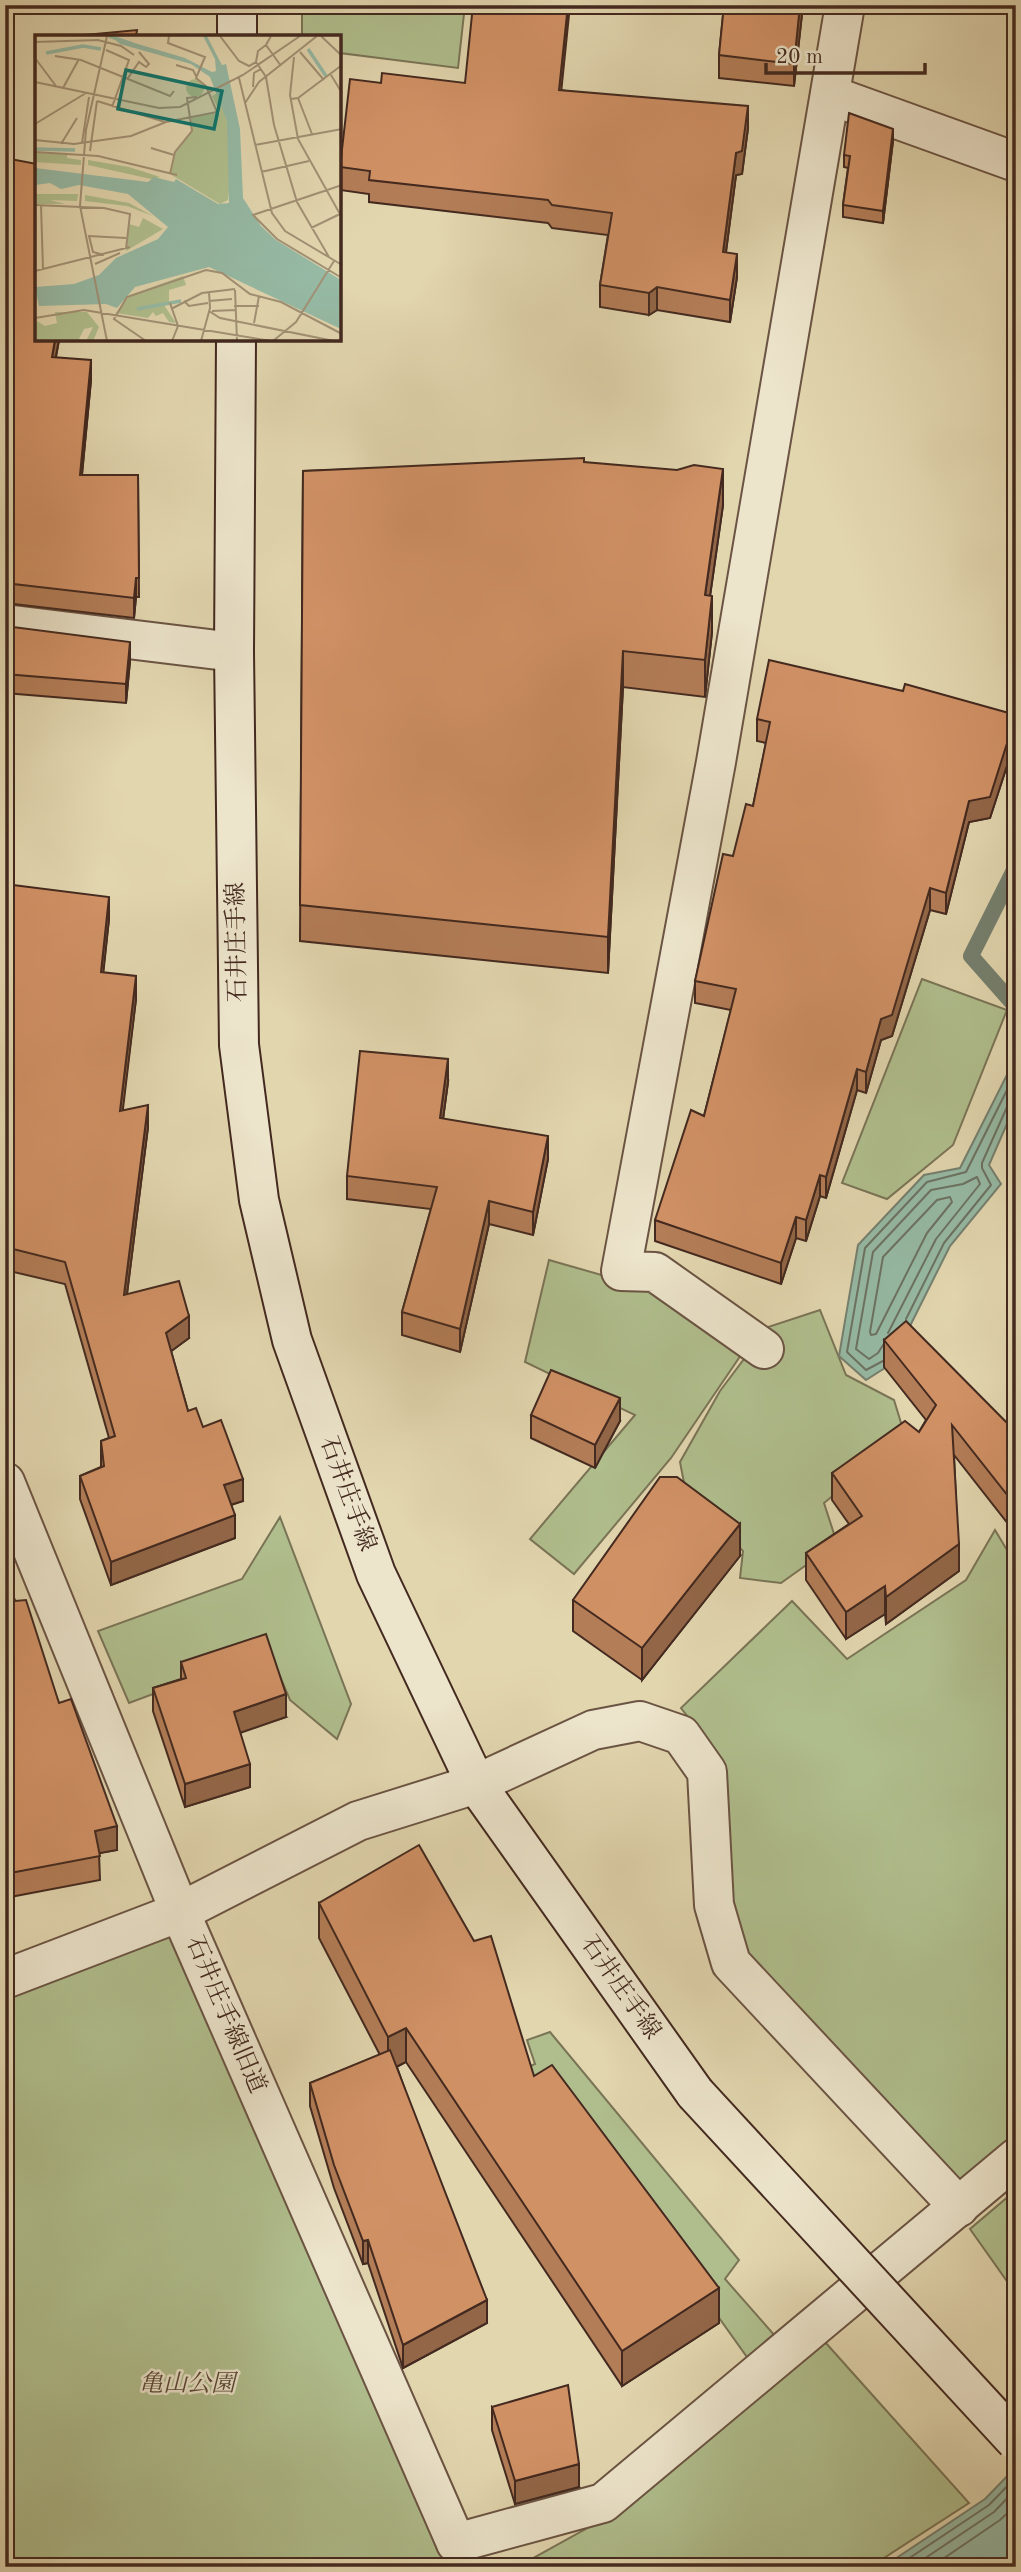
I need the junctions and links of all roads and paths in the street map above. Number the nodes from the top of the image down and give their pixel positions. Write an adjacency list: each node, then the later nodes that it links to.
1 (237, 5): 3 (street)
2 (845, 5): 4 (street)
3 (237, 35)
4 (830, 95): 5 (street); 9 (street)
5 (1016, 162)
6 (236, 341): 8 (street, 石井庄手線)
7 (5, 624): 8 (street)
8 (234, 652): 11 (street, 石井庄手線)
9 (764, 1349)
10 (5, 1482): 12 (street, 石井庄手線旧道)
11 (476, 1784): 12 (street); 15 (street); 16 (street, 石井庄手線, bridge)
12 (180, 1912): 13 (street); 15 (street, 石井庄手線旧道)
13 (5, 1979)
14 (1016, 2158): 15 (street)
15 (958, 2207)
16 (1016, 2441)

